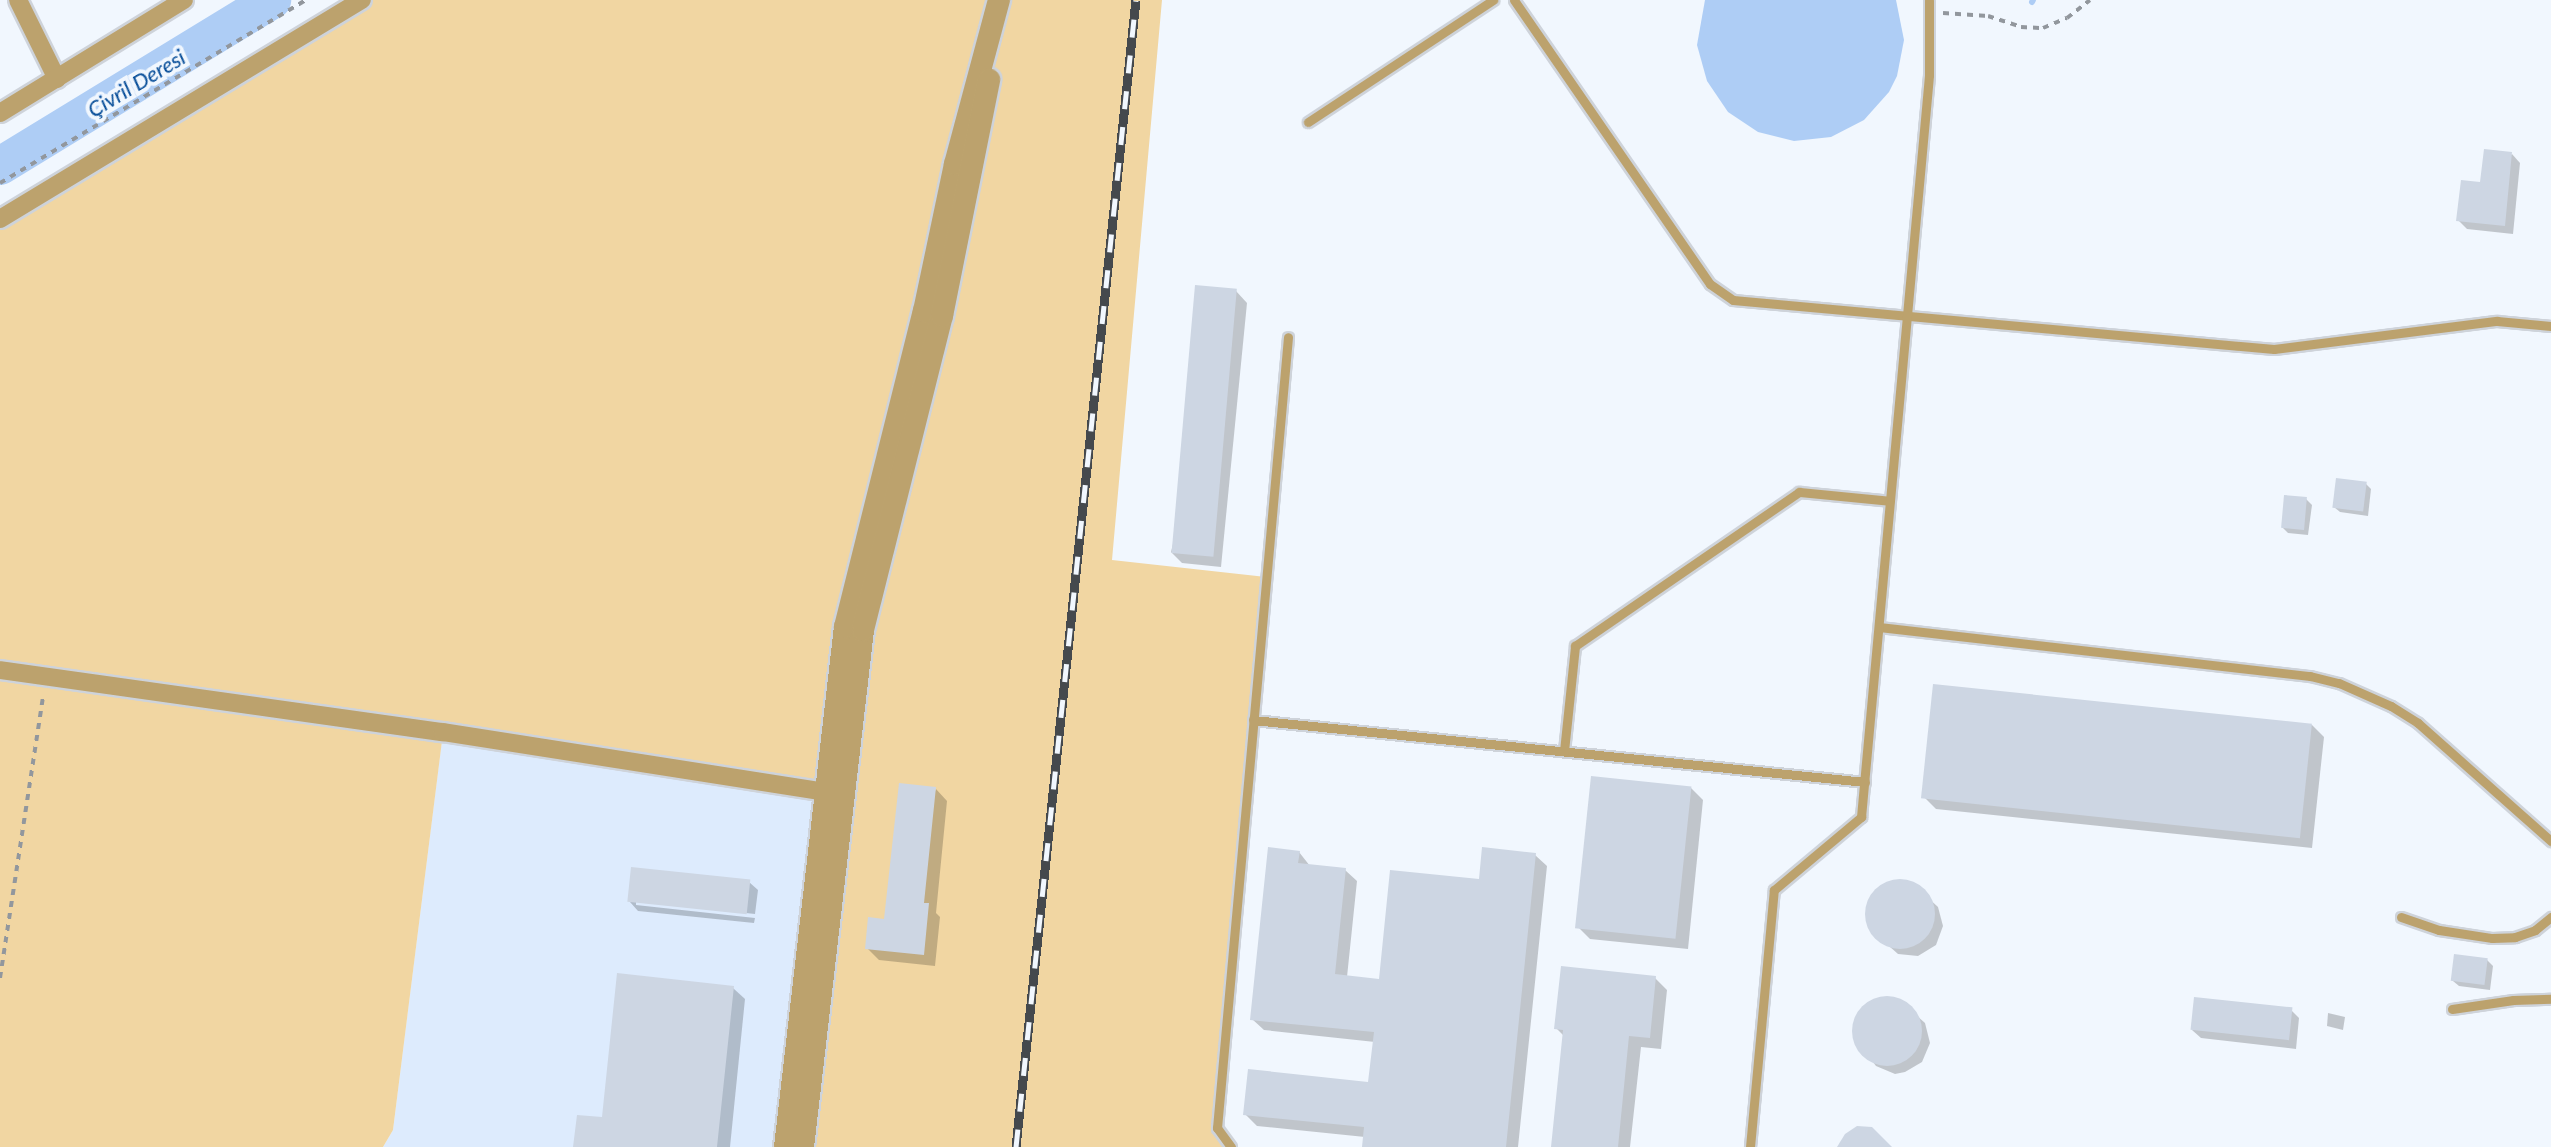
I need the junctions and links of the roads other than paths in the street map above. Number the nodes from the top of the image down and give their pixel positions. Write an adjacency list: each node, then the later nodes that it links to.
1 (18, 0): 8 (street)
2 (184, 0): 8 (street)
3 (362, 0): 11 (street)
4 (1493, 0): 10 (lane)
5 (1514, 0): 12 (lane)
6 (1929, 0): 12 (lane)
7 (998, 4): 21 (street); 28 (street)
8 (57, 79): 9 (street)
9 (0, 113)
10 (1308, 122)
11 (0, 219)
12 (1907, 316): 13 (lane); 15 (lane)
13 (2551, 326)
14 (1288, 337): 18 (lane)
15 (1890, 501): 16 (lane); 19 (lane)
16 (1879, 627): 20 (lane); 22 (lane)
17 (0, 670): 21 (street)
18 (1253, 720): 19 (lane); 29 (lane)
19 (1564, 751): 20 (lane)
20 (1865, 782): 30 (lane)
21 (824, 792): 27 (street)
22 (2551, 841)
23 (2401, 917): 24 (lane)
24 (2551, 917)
25 (2551, 999): 26 (lane)
26 (2452, 1009)
27 (785, 1147)
28 (803, 1147)
29 (1231, 1147)
30 (1750, 1147)

